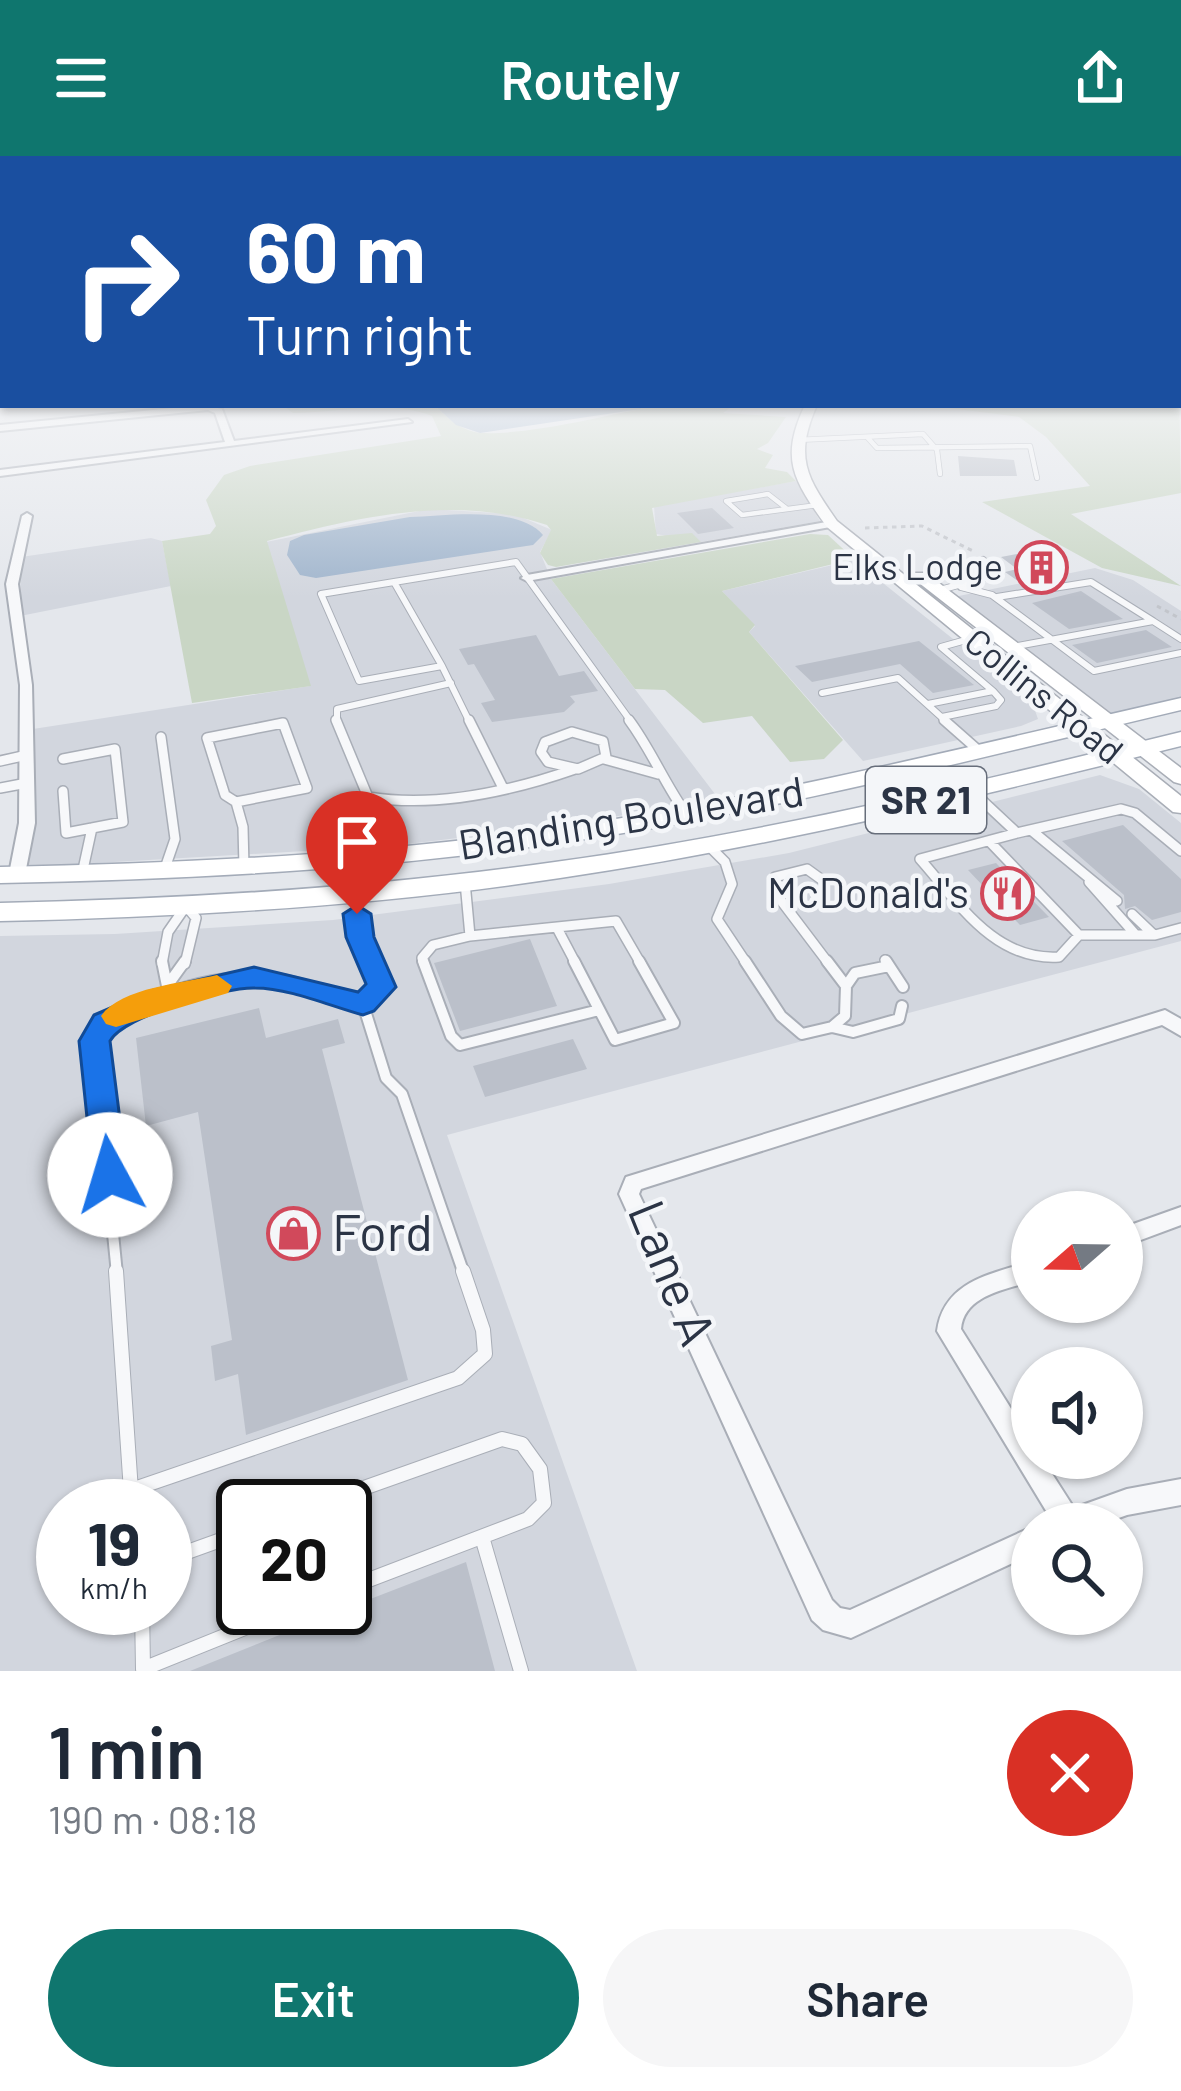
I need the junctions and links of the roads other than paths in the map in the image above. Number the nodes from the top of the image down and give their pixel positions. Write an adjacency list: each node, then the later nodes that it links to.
1 (129, 457): 5 (street)
2 (796, 457): 8 (street, Collins Road)
3 (936, 457): 6 (lane)
4 (1032, 457): 7 (lane)
5 (0, 473)
6 (940, 473)
7 (1037, 478)
8 (805, 485): 9 (street, Collins Road); 17 (street, Collins Road)
9 (818, 505): 10 (lane); 12 (street, Collins Road)
10 (786, 508): 10 (lane)
11 (27, 516): 38 (street)
12 (832, 524): 14 (street); 20 (street, Collins Road)
13 (983, 560): 16 (lane)
14 (527, 578): 15 (lane); 44 (lane)
15 (394, 581): 25 (lane); 25 (lane)
16 (961, 586): 17 (lane); 18 (lane)
17 (940, 590): 23 (street, Collins Road)
18 (995, 597): 19 (lane); 22 (lane)
19 (1153, 621): 21 (lane); 22 (lane)
20 (973, 638): 27 (lane); 33 (street, Collins Road)
21 (1181, 639)
22 (1054, 641): 23 (lane); 24 (lane)
23 (1012, 646): 32 (street, Collins Road)
24 (1181, 653)
25 (442, 666): 26 (lane)
26 (451, 683): 48 (lane); 48 (lane)
27 (993, 691): 29 (lane); 31 (lane)
28 (822, 693): 29 (lane)
29 (928, 704): 31 (lane)
30 (1181, 704): 32 (main road, Blanding Boulevard / SR 21)
31 (942, 717): 37 (lane)
32 (1106, 719): 33 (main road, Blanding Boulevard / SR 21); 36 (street, Collins Road)
33 (1082, 725): 37 (main road, Blanding Boulevard / SR 21); 39 (street, Collins Road)
34 (160, 736): 61 (lane)
35 (1181, 740): 36 (main road, Blanding Boulevard / SR 21)
36 (1144, 748): 39 (main road, Blanding Boulevard / SR 21); 45 (street, Collins Road)
37 (978, 750): 53 (main road, Blanding Boulevard / SR 21)
38 (27, 755): 42 (lane); 46 (street)
39 (1118, 755): 49 (main road, Blanding Boulevard / SR 21); 52 (street, Collins Road)
40 (63, 759): 54 (lane)
41 (604, 759): 43 (lane); 43 (lane); 44 (lane)
42 (0, 761)
43 (575, 770): 48 (lane)
44 (658, 774): 53 (lane)
45 (1181, 778)
46 (27, 783): 47 (lane); 63 (street)
47 (0, 788)
48 (503, 788)
49 (971, 790): 56 (lane); 58 (main road, Blanding Boulevard / SR 21)
50 (63, 791): 54 (lane)
51 (236, 802): 51 (lane); 60 (lane)
52 (1181, 807)
53 (687, 815): 58 (main road); 60 (main road, Blanding Boulevard / SR 21)
54 (92, 828): 64 (lane)
55 (1031, 830): 56 (lane); 59 (lane); 65 (lane)
56 (1018, 833): 57 (lane)
57 (988, 841): 75 (lane); 75 (lane)
58 (708, 845): 66 (main road, Blanding Boulevard / SR 21); 85 (lane)
59 (1181, 851)
60 (244, 867): 62 (main road, Blanding Boulevard / SR 21)
61 (164, 871): 62 (main road, Blanding Boulevard / SR 21); 64 (main road, Blanding Boulevard / SR 21)
62 (195, 871): 70 (main road)
63 (8, 874): 64 (main road, Blanding Boulevard / SR 21)
64 (82, 874)
65 (1086, 877): 69 (lane); 76 (lane)
66 (465, 882): 68 (main road, Blanding Boulevard / SR 21); 78 (lane)
67 (825, 882): 79 (lane)
68 (357, 894): 70 (main road, Blanding Boulevard / SR 21); 82 (lane)
69 (1118, 901)
70 (186, 906): 71 (main road, Blanding Boulevard / SR 21); 81 (lane); 81 (lane)
71 (0, 912)
72 (1132, 914): 77 (lane)
73 (557, 928): 78 (lane); 84 (lane); 84 (lane)
74 (1181, 928): 77 (lane)
75 (1079, 934): 76 (lane)
76 (1135, 934): 77 (lane)
77 (1155, 935)
78 (470, 936): 84 (lane)
79 (846, 986): 80 (lane); 85 (lane)
80 (903, 987)
81 (167, 992): 82 (lane); 90 (lane)
82 (363, 1004): 91 (lane)
83 (902, 1006): 85 (lane)
84 (599, 1010)
85 (832, 1027)
86 (1181, 1029): 97 (street, Lane A)
87 (1181, 1216): 88 (street)
88 (1143, 1230)
89 (1011, 1279): 94 (street)
90 (131, 1479)
91 (184, 1479)
92 (372, 1484): 96 (lane)
93 (1181, 1492): 95 (street)
94 (1055, 1503)
95 (1124, 1503)
96 (482, 1537): 98 (lane); 102 (lane)
97 (1011, 1550)
98 (372, 1579)
99 (142, 1635): 101 (lane)
100 (228, 1635): 101 (lane)
101 (143, 1670)
102 (520, 1671)

